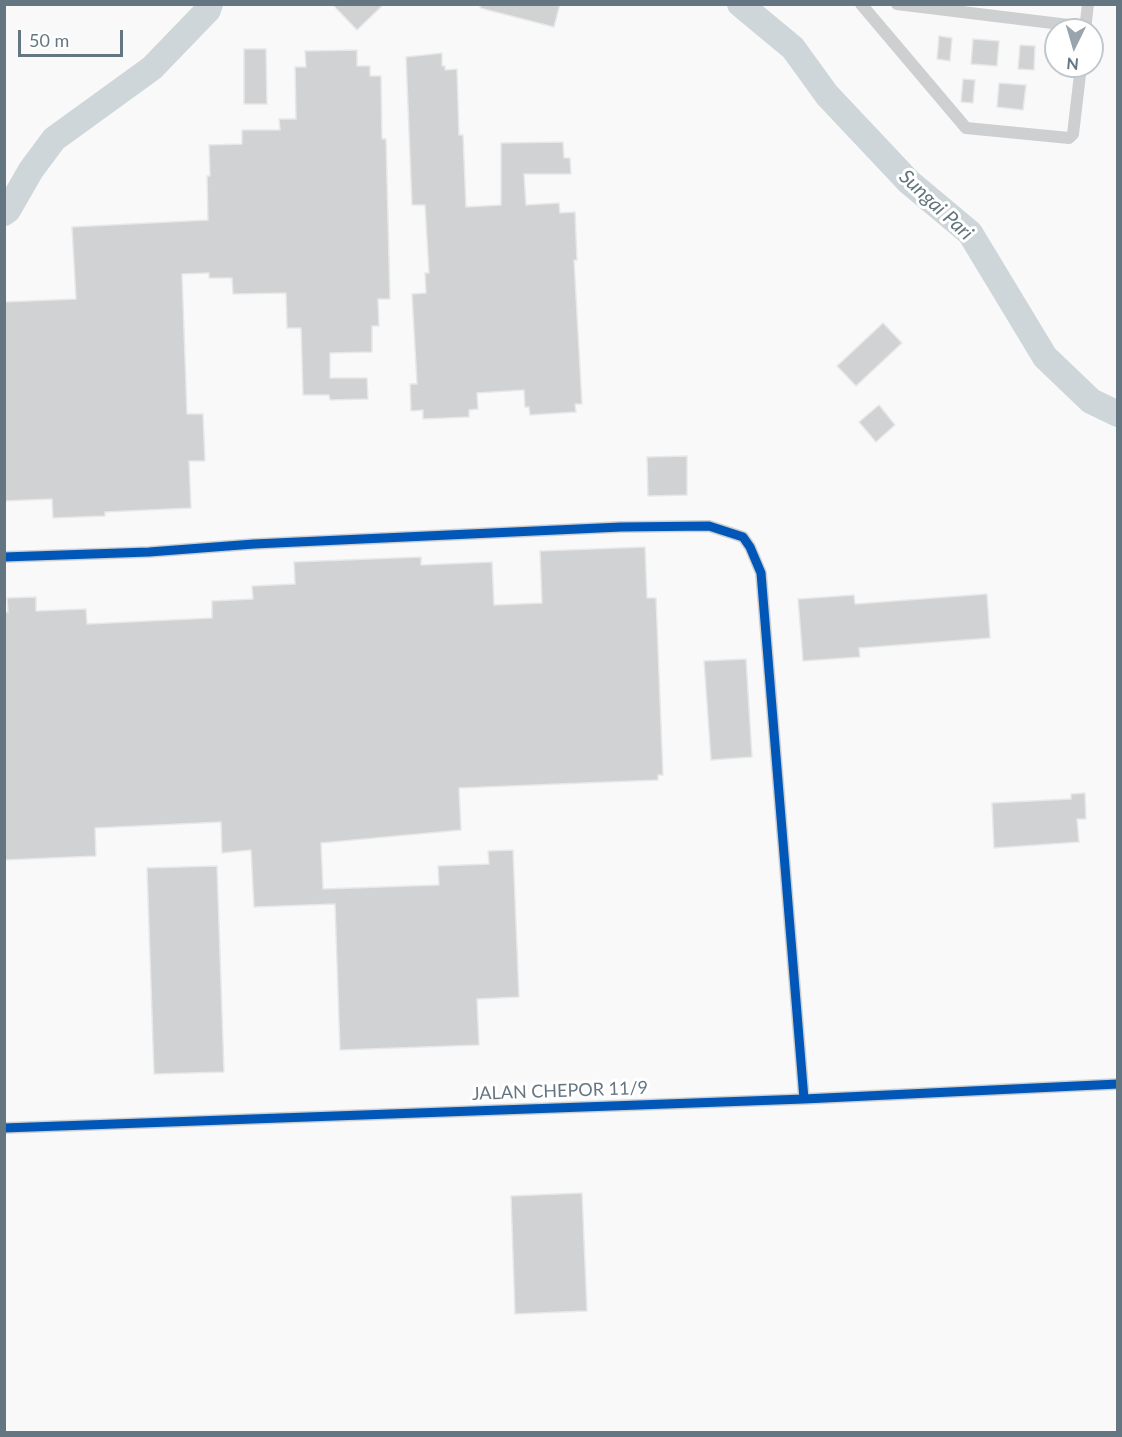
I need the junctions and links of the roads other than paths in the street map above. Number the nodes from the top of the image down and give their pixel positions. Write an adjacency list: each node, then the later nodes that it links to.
1 (861, 4): 4 (street)
2 (897, 4): 3 (street)
3 (1044, 23)
4 (1080, 78)
5 (4, 557): 7 (street)
6 (1118, 1084): 7 (street, JALAN CHEPOR 11/9)
7 (804, 1099): 8 (street, JALAN CHEPOR 11/9)
8 (4, 1128)

